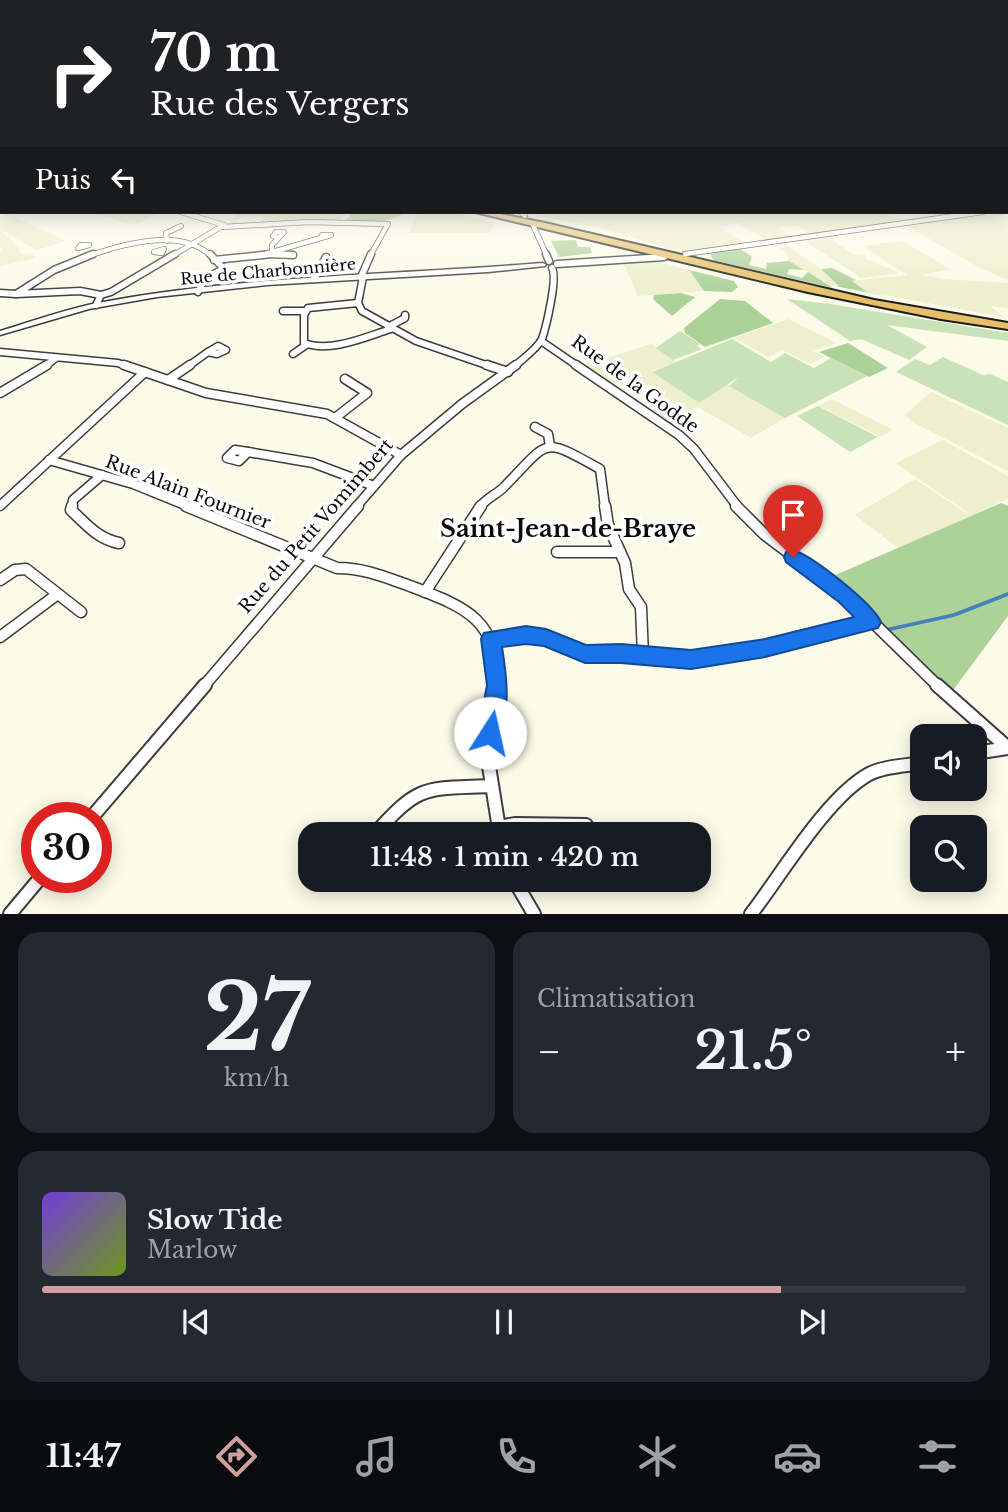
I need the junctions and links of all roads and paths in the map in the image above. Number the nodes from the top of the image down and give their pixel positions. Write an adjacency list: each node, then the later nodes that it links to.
1 (187, 214): 7 (street)
2 (488, 214): 33 (highway)
3 (502, 214): 33 (highway)
4 (962, 214): 14 (street)
5 (533, 225): 20 (street)
6 (181, 226): 10 (street)
7 (224, 226): 11 (street); 22 (street)
8 (278, 238): 13 (street)
9 (320, 238): 13 (street)
10 (167, 241): 11 (street); 12 (street); 26 (street)
11 (192, 245): 19 (street); 27 (street)
12 (161, 249)
13 (272, 254): 15 (street); 18 (street)
14 (685, 254)
15 (293, 255)
16 (326, 257): 23 (street)
17 (664, 257): 20 (street, Rue de Charbonnière)
18 (234, 258): 19 (street); 21 (street)
19 (214, 260): 21 (street)
20 (550, 265): 22 (street, Rue de Charbonnière); 36 (street)
21 (224, 269): 24 (street)
22 (362, 277): 23 (street, Rue de Charbonnière); 28 (street)
23 (314, 279): 24 (street, Rue de Charbonnière)
24 (198, 291): 29 (street, Rue de Charbonnière)
25 (0, 293): 26 (street)
26 (16, 294): 27 (street)
27 (101, 295): 29 (street)
28 (358, 303): 30 (street); 34 (street)
29 (96, 305): 35 (street, Rue de Charbonnière)
30 (305, 311): 31 (street); 37 (street)
31 (283, 312)
32 (405, 315): 34 (street)
33 (1008, 324)
34 (390, 328): 37 (street); 45 (street)
35 (0, 333)
36 (541, 341): 45 (street, Rue du Petit Vomimbert); 66 (street, Rue de la Godde)
37 (306, 345): 41 (street)
38 (0, 352): 40 (street)
39 (208, 352): 47 (street)
40 (9, 353): 42 (street); 43 (street)
41 (293, 354)
42 (56, 358): 44 (street); 48 (street)
43 (0, 359)
44 (145, 372): 47 (street); 54 (street)
45 (508, 372): 53 (street, Rue du Petit Vomimbert)
46 (345, 379): 49 (street)
47 (168, 380): 49 (street)
48 (0, 393)
49 (335, 418): 53 (street)
50 (535, 427): 51 (street)
51 (550, 446): 60 (street); 63 (street)
52 (248, 452): 56 (street)
53 (401, 455): 56 (street, Rue du Petit Vomimbert)
54 (49, 460): 55 (street, Rue Alain Fournier); 57 (street)
55 (102, 475): 58 (street); 61 (street, Rue Alain Fournier)
56 (374, 486): 61 (street, Rue du Petit Vomimbert)
57 (0, 506)
58 (118, 543)
59 (557, 552): 60 (street)
60 (620, 552): 69 (street)
61 (314, 558): 63 (street, Rue Alain Fournier); 74 (street, Rue du Petit Vomimbert)
62 (0, 580): 64 (street)
63 (425, 592): 68 (street, Rue Alain Fournier)
64 (55, 596): 65 (street); 67 (street)
65 (81, 612)
66 (871, 622): 69 (street); 70 (street, Rue de la Godde)
67 (0, 638)
68 (491, 639): 69 (street); 73 (street)
69 (643, 656)
70 (1008, 748): 71 (street)
71 (987, 751)
72 (910, 765): 81 (street)
73 (491, 786): 75 (street); 76 (street)
74 (105, 802)
75 (386, 822)
76 (498, 822)
77 (521, 892): 80 (street)
78 (28, 893): 79 (street)
79 (10, 914)
80 (534, 914)
81 (751, 914)

